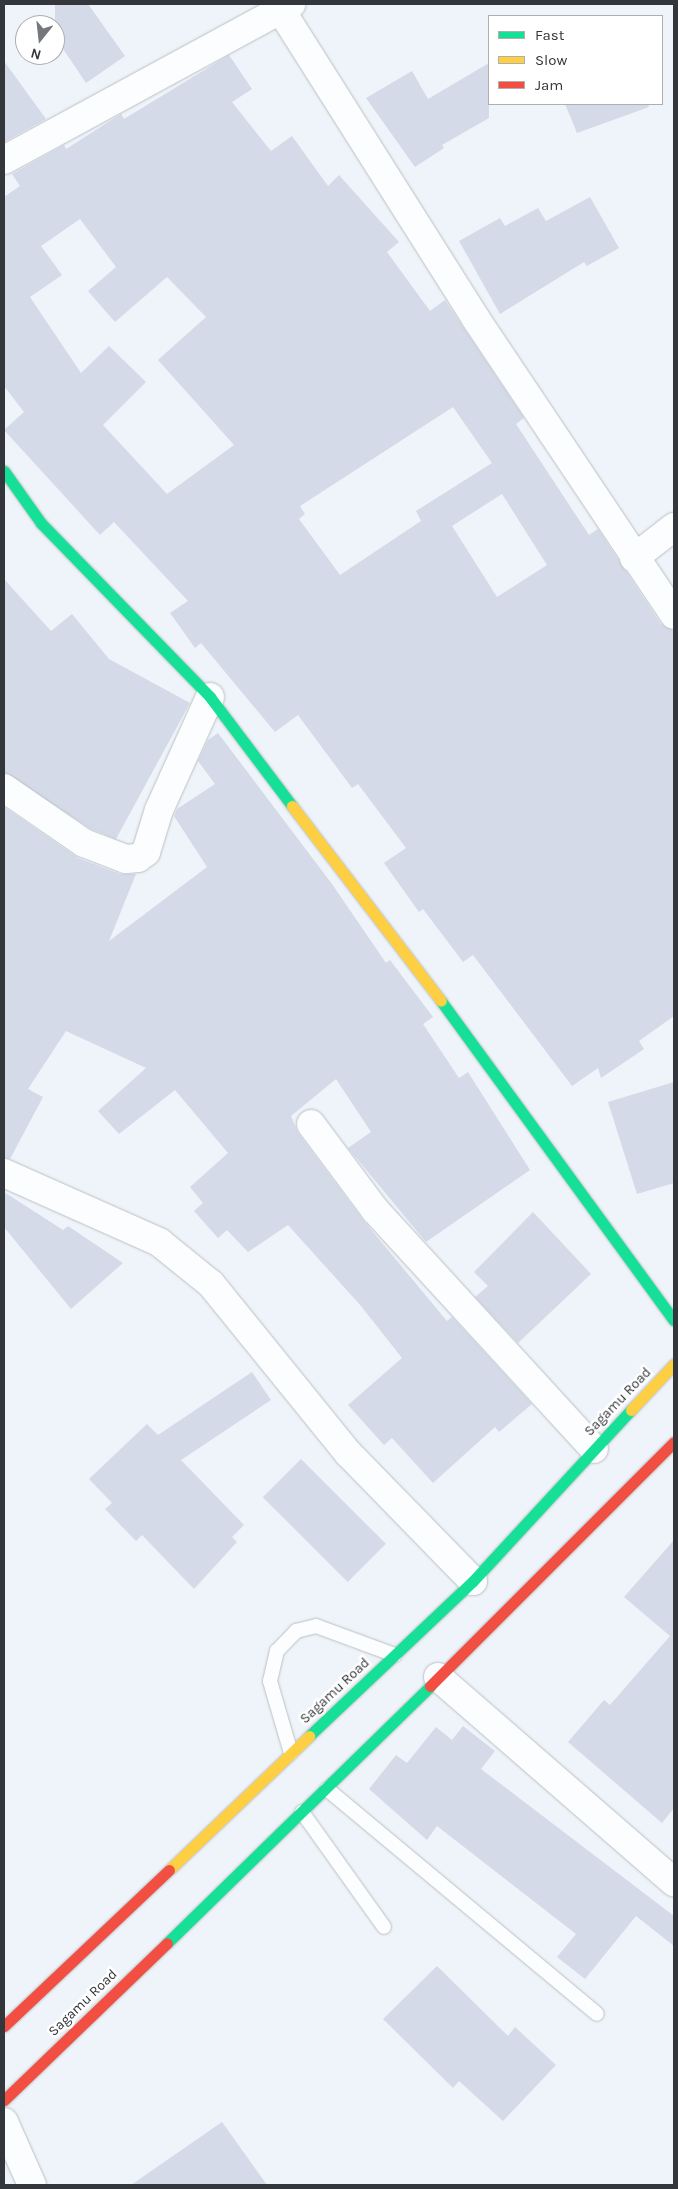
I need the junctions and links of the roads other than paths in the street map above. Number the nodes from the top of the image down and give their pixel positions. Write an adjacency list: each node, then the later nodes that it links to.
1 (283, 6): 2 (street); 5 (street)
2 (4, 160)
3 (4, 471): 7 (main road)
4 (674, 527): 5 (street)
5 (634, 558): 6 (street)
6 (674, 615)
7 (210, 697): 8 (street); 11 (main road)
8 (4, 788)
9 (311, 1124): 13 (street)
10 (4, 1173): 15 (street)
11 (674, 1320)
12 (674, 1364): 13 (main road, Sagamu Road)
13 (594, 1449): 15 (main road, Sagamu Road)
14 (671, 1453): 17 (main road, Sagamu Road)
15 (473, 1581): 16 (main road, Sagamu Road)
16 (395, 1655): 18 (main road, Sagamu Road); 18 (lane)
17 (438, 1677): 19 (main road, Sagamu Road); 21 (street)
18 (291, 1753): 24 (main road, Sagamu Road)
19 (327, 1789): 20 (main road, Sagamu Road); 23 (lane)
20 (302, 1812): 22 (lane); 25 (main road, Sagamu Road)
21 (674, 1882)
22 (384, 1927)
23 (597, 2014)
24 (4, 2026)
25 (4, 2100)
26 (4, 2122): 27 (street)
27 (32, 2185)

